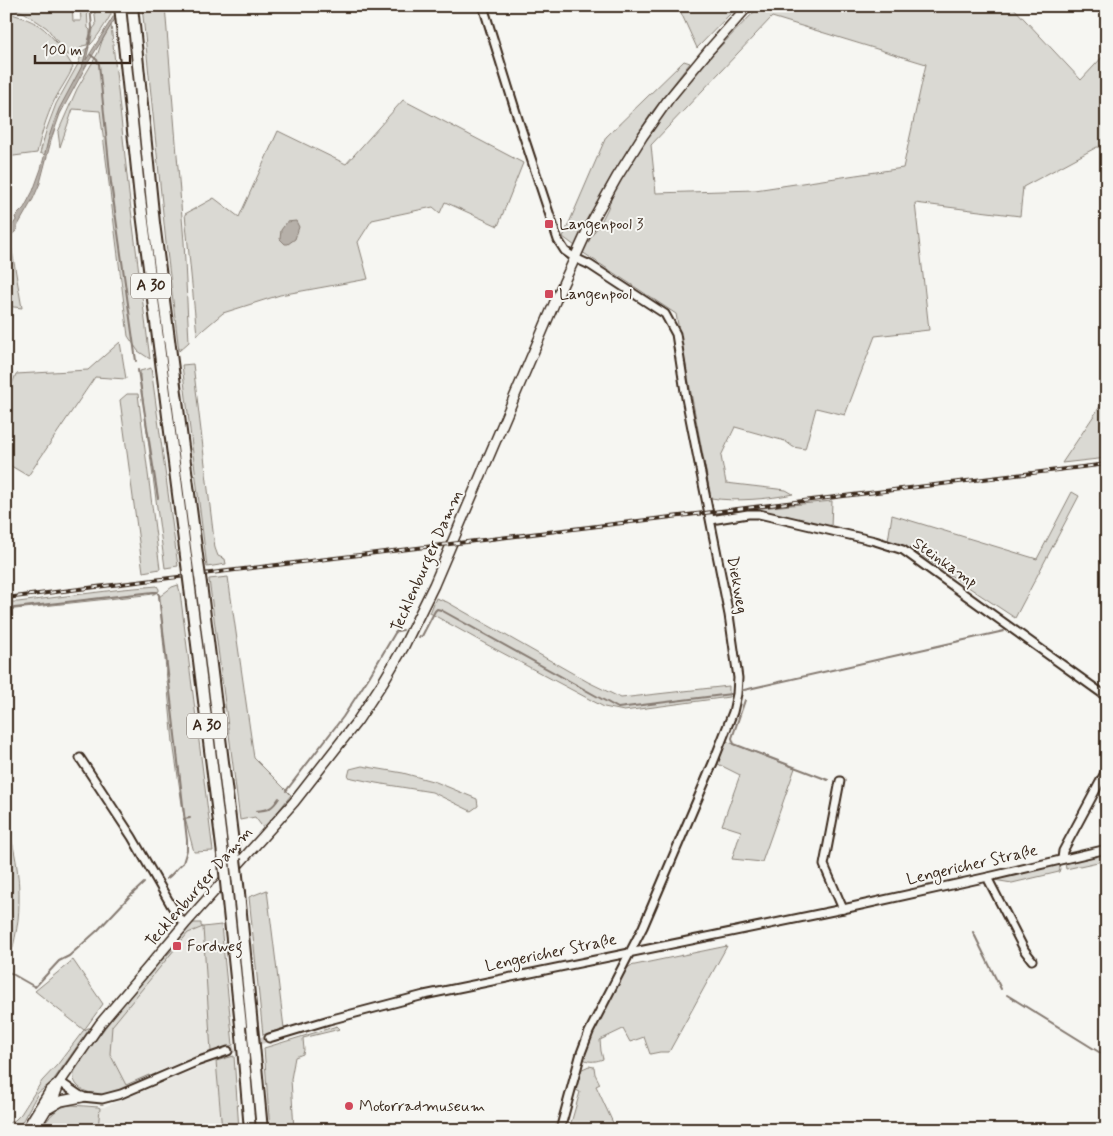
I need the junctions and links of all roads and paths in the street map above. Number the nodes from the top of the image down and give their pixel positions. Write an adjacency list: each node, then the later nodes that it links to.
1 (120, 6): 25 (highway, A 30, bridge)
2 (132, 6): 26 (highway, A 30, bridge)
3 (483, 6): 5 (street)
4 (748, 6): 5 (main road, Tecklenburger Damm)
5 (575, 258): 6 (street, Diekweg); 15 (main road, Tecklenburger Damm)
6 (711, 520): 7 (street, Steinkamp); 16 (street, Diekweg)
7 (1107, 697)
8 (80, 758): 15 (street)
9 (1107, 769): 12 (street)
10 (840, 781): 14 (street)
11 (1107, 849): 12 (street, Lengericher Straße)
12 (1062, 860): 13 (street, Lengericher Straße)
13 (988, 877): 14 (street, Lengericher Straße); 17 (street)
14 (843, 909): 16 (street, Lengericher Straße)
15 (185, 924): 20 (main road, Tecklenburger Damm)
16 (630, 952): 18 (street, Lengericher Straße); 27 (street, Diekweg)
17 (1032, 960)
18 (268, 1038)
19 (228, 1051): 21 (street)
20 (60, 1082): 21 (street); 22 (main road, Tecklenburger Damm); 23 (main road, Tecklenburger Damm)
21 (82, 1098): 22 (main road)
22 (42, 1116): 24 (main road, Tecklenburger Damm)
23 (26, 1130)
24 (34, 1130)
25 (250, 1130)
26 (262, 1130)
27 (560, 1130)

